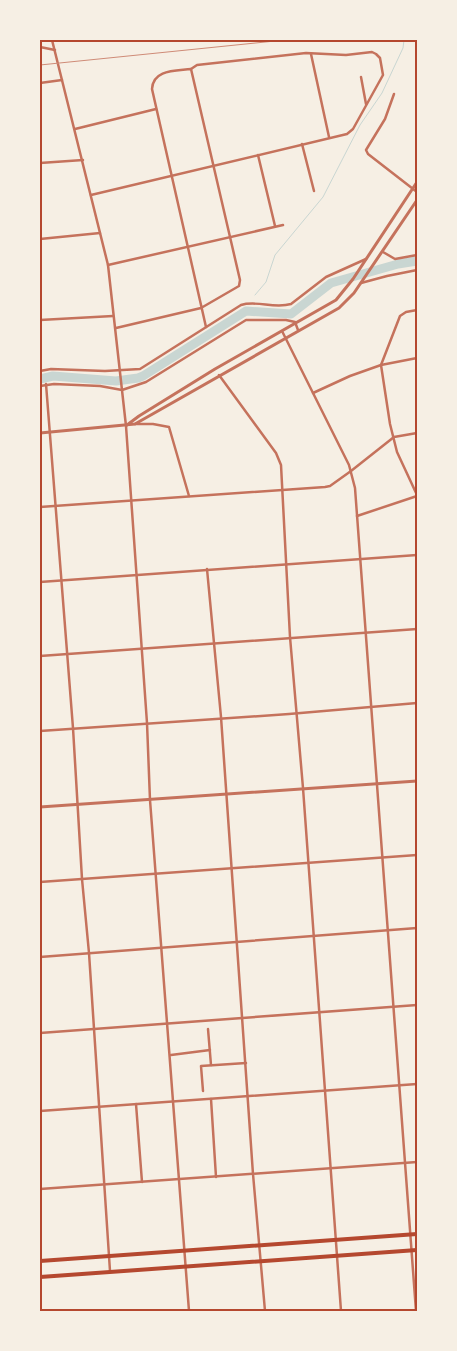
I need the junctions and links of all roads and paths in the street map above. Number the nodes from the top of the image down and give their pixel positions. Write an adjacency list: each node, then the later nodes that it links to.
1 (52, 40): 3 (street)
2 (40, 47): 3 (street)
3 (55, 50): 7 (street)
4 (311, 54): 5 (street); 10 (street); 13 (street)
5 (191, 69): 11 (street); 18 (street)
6 (361, 77): 10 (street)
7 (62, 80): 8 (street); 12 (street)
8 (40, 83)
9 (394, 94): 21 (street)
10 (366, 105): 13 (street)
11 (156, 109): 12 (street); 19 (street)
12 (75, 129): 16 (street)
13 (329, 137): 14 (street)
14 (302, 144): 15 (street); 22 (street)
15 (258, 155): 18 (street); 27 (street)
16 (83, 160): 17 (street); 24 (street)
17 (40, 163)
18 (213, 166): 19 (street); 29 (street)
19 (172, 175): 24 (street); 31 (street)
20 (417, 182): 21 (street)
21 (413, 189): 23 (street); 34 (street)
22 (314, 191)
23 (417, 192)
24 (91, 195): 28 (street)
25 (417, 200): 32 (street)
26 (283, 225): 27 (street)
27 (275, 226): 29 (street)
28 (100, 233): 30 (street); 35 (street)
29 (230, 236): 31 (street); 38 (street)
30 (40, 239)
31 (187, 246): 35 (street); 38 (street)
32 (383, 252): 33 (street); 37 (street)
33 (417, 255)
34 (365, 260): 42 (street); 43 (street)
35 (108, 265): 40 (street)
36 (417, 270): 37 (street)
37 (361, 283): 46 (street)
38 (201, 308): 43 (street); 44 (street)
39 (417, 310): 49 (street)
40 (114, 316): 41 (street); 44 (street)
41 (40, 320)
42 (295, 322): 45 (street); 46 (street); 55 (street)
43 (206, 327): 51 (street)
44 (116, 328): 51 (street)
45 (282, 330): 47 (street); 58 (street)
46 (298, 330): 47 (street)
47 (285, 337): 52 (street); 56 (street)
48 (417, 358): 49 (street)
49 (381, 364): 56 (street); 62 (street)
50 (40, 371): 51 (street)
51 (120, 371): 55 (street)
52 (219, 375): 57 (street); 64 (street)
53 (46, 384): 54 (street); 55 (street); 59 (street)
54 (40, 386)
55 (121, 389): 58 (street)
56 (313, 393): 63 (street)
57 (135, 424): 58 (street); 66 (street)
58 (126, 426): 59 (street); 67 (street)
59 (50, 432): 60 (street); 68 (street)
60 (40, 433)
61 (417, 433): 62 (street)
62 (394, 437): 63 (street); 65 (street)
63 (351, 471): 64 (street); 70 (street)
64 (282, 490): 66 (street); 73 (street)
65 (417, 495): 70 (street)
66 (189, 496): 67 (street)
67 (130, 501): 68 (street); 75 (street)
68 (56, 506): 69 (street); 76 (street)
69 (40, 507)
70 (357, 516): 72 (street)
71 (417, 554): 72 (street)
72 (361, 559): 73 (street); 79 (street)
73 (286, 564): 74 (street); 80 (street)
74 (208, 569): 75 (street); 81 (street)
75 (136, 574): 76 (street); 82 (street)
76 (61, 580): 77 (street); 83 (street)
77 (40, 582)
78 (417, 628): 79 (street)
79 (366, 632): 80 (street); 86 (street)
80 (290, 637): 81 (street); 87 (street)
81 (214, 643): 82 (street); 88 (street)
82 (141, 649): 83 (street); 89 (street)
83 (66, 654): 84 (street); 90 (street)
84 (40, 656)
85 (417, 703): 86 (street)
86 (372, 706): 87 (street); 93 (street)
87 (297, 713): 88 (street); 94 (street)
88 (222, 717): 89 (street); 95 (street)
89 (147, 723): 90 (street); 96 (street)
90 (73, 728): 91 (street); 97 (street)
91 (40, 731)
92 (417, 781): 93 (street)
93 (378, 783): 94 (street); 100 (street)
94 (303, 788): 95 (street); 101 (street)
95 (226, 794): 96 (street); 102 (street)
96 (150, 800): 97 (street); 103 (street)
97 (77, 805): 98 (street); 104 (street)
98 (40, 807)
99 (417, 855): 100 (street)
100 (383, 858): 101 (street); 107 (street)
101 (308, 863): 102 (street); 108 (street)
102 (232, 868): 103 (street); 109 (street)
103 (157, 874): 104 (street); 110 (street)
104 (82, 879): 105 (street); 111 (street)
105 (40, 882)
106 (417, 928): 107 (street)
107 (388, 930): 108 (street); 114 (street)
108 (314, 936): 109 (street); 115 (street)
109 (237, 941): 110 (street); 116 (street)
110 (162, 947): 111 (street); 117 (street)
111 (89, 953): 112 (street); 119 (street)
112 (40, 957)
113 (417, 1005): 114 (street)
114 (394, 1006): 115 (street); 125 (street)
115 (318, 1012): 116 (street); 128 (street)
116 (242, 1018): 117 (street); 123 (street)
117 (168, 1023): 119 (street); 122 (street)
118 (208, 1029): 121 (street)
119 (93, 1030): 120 (street); 133 (street)
120 (40, 1033)
121 (210, 1050): 122 (street); 124 (street)
122 (170, 1056): 131 (street)
123 (246, 1063): 124 (street); 129 (street)
124 (211, 1065): 127 (street)
125 (399, 1084): 126 (street); 128 (street); 136 (street)
126 (417, 1084)
127 (204, 1091)
128 (325, 1091): 129 (street); 137 (street)
129 (249, 1096): 130 (street); 138 (street)
130 (211, 1099): 131 (street); 139 (street)
131 (173, 1102): 132 (street); 140 (street)
132 (136, 1104): 133 (street); 141 (street)
133 (98, 1107): 134 (street); 142 (street)
134 (40, 1111)
135 (417, 1162): 136 (street)
136 (405, 1163): 137 (street); 145 (street)
137 (330, 1168): 138 (street); 146 (street)
138 (253, 1174): 139 (street); 147 (street)
139 (216, 1177): 140 (street)
140 (179, 1179): 141 (street); 150 (street)
141 (142, 1182): 142 (street)
142 (104, 1185): 143 (street); 151 (street)
143 (40, 1190)
144 (417, 1234): 145 (main road)
145 (410, 1235): 146 (main road); 148 (street)
146 (335, 1240): 147 (main road); 152 (street)
147 (259, 1245): 150 (main road); 154 (street)
148 (411, 1250): 149 (main road); 152 (main road); 161 (street)
149 (417, 1250)
150 (184, 1251): 151 (main road); 155 (street)
151 (109, 1256): 153 (main road); 156 (street)
152 (337, 1256): 154 (main road); 160 (street)
153 (40, 1261)
154 (260, 1261): 155 (main road); 159 (street)
155 (186, 1266): 156 (main road); 158 (street)
156 (110, 1271): 157 (main road)
157 (40, 1277)
158 (189, 1311)
159 (265, 1311)
160 (341, 1311)
161 (416, 1311)

